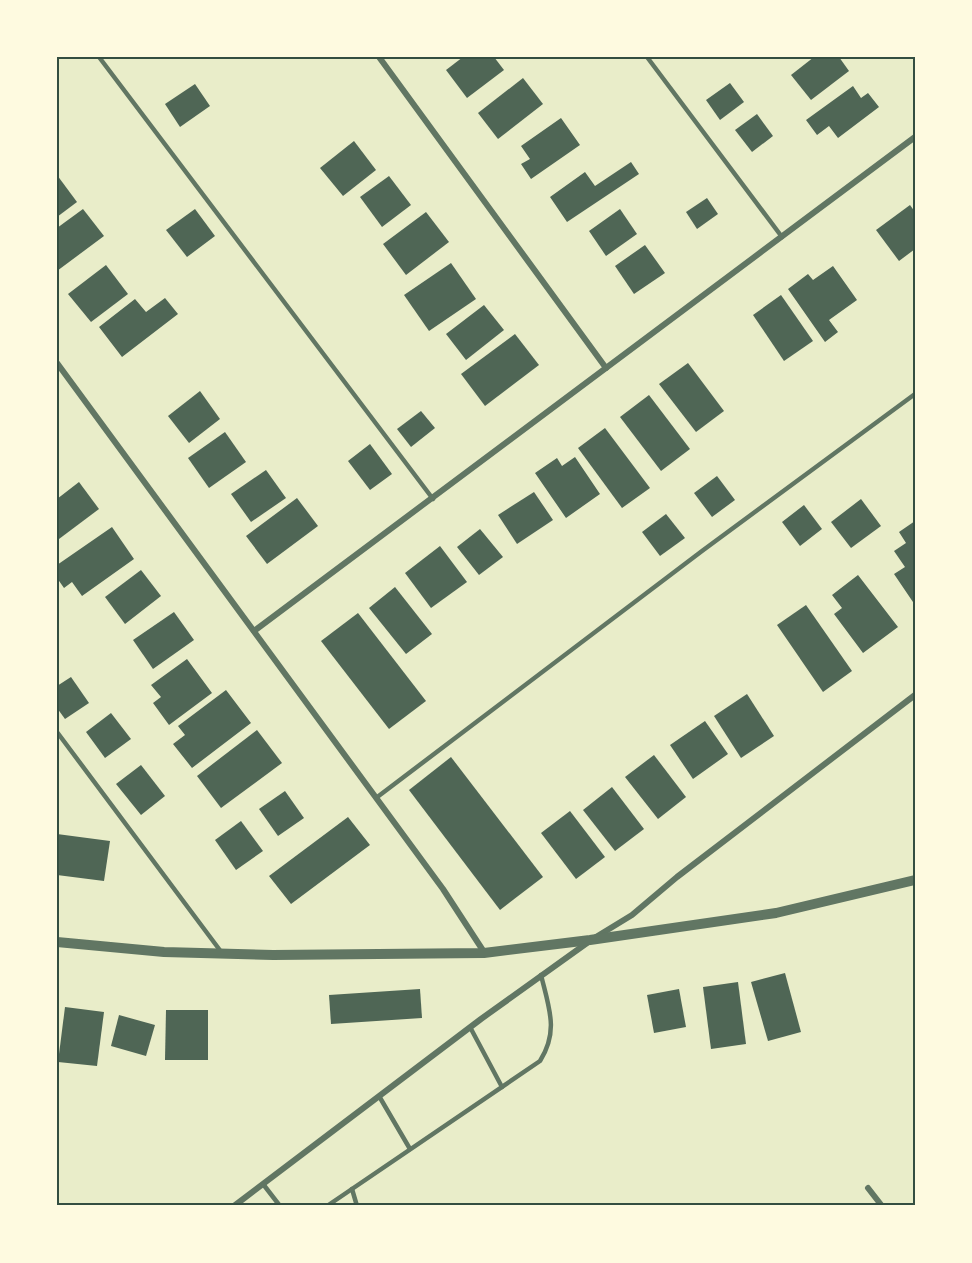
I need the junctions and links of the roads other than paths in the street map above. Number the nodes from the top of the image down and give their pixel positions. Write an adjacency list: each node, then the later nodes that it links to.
1 (99, 57): 9 (lane)
2 (378, 57): 7 (street)
3 (647, 57): 5 (lane)
4 (915, 137): 5 (street)
5 (782, 237): 7 (street)
6 (57, 363): 10 (street)
7 (606, 368): 9 (street)
8 (915, 394): 13 (lane)
9 (433, 499): 10 (street)
10 (254, 631): 13 (street)
11 (915, 695): 15 (street)
12 (57, 732): 17 (lane)
13 (376, 798): 18 (street)
14 (915, 880): 15 (street)
15 (590, 940): 18 (street); 19 (street)
16 (57, 942): 17 (street)
17 (222, 953): 18 (street)
18 (484, 953)
19 (541, 975): 20 (street); 21 (lane)
20 (470, 1027): 21 (lane); 22 (street)
21 (502, 1087): 23 (lane)
22 (379, 1096): 23 (lane); 24 (street)
23 (410, 1149): 26 (lane)
24 (263, 1184): 27 (street); 28 (lane)
25 (868, 1188): 31 (street)
26 (352, 1189): 29 (lane); 30 (lane)
27 (234, 1206)
28 (280, 1206)
29 (327, 1206)
30 (357, 1206)
31 (882, 1206)

